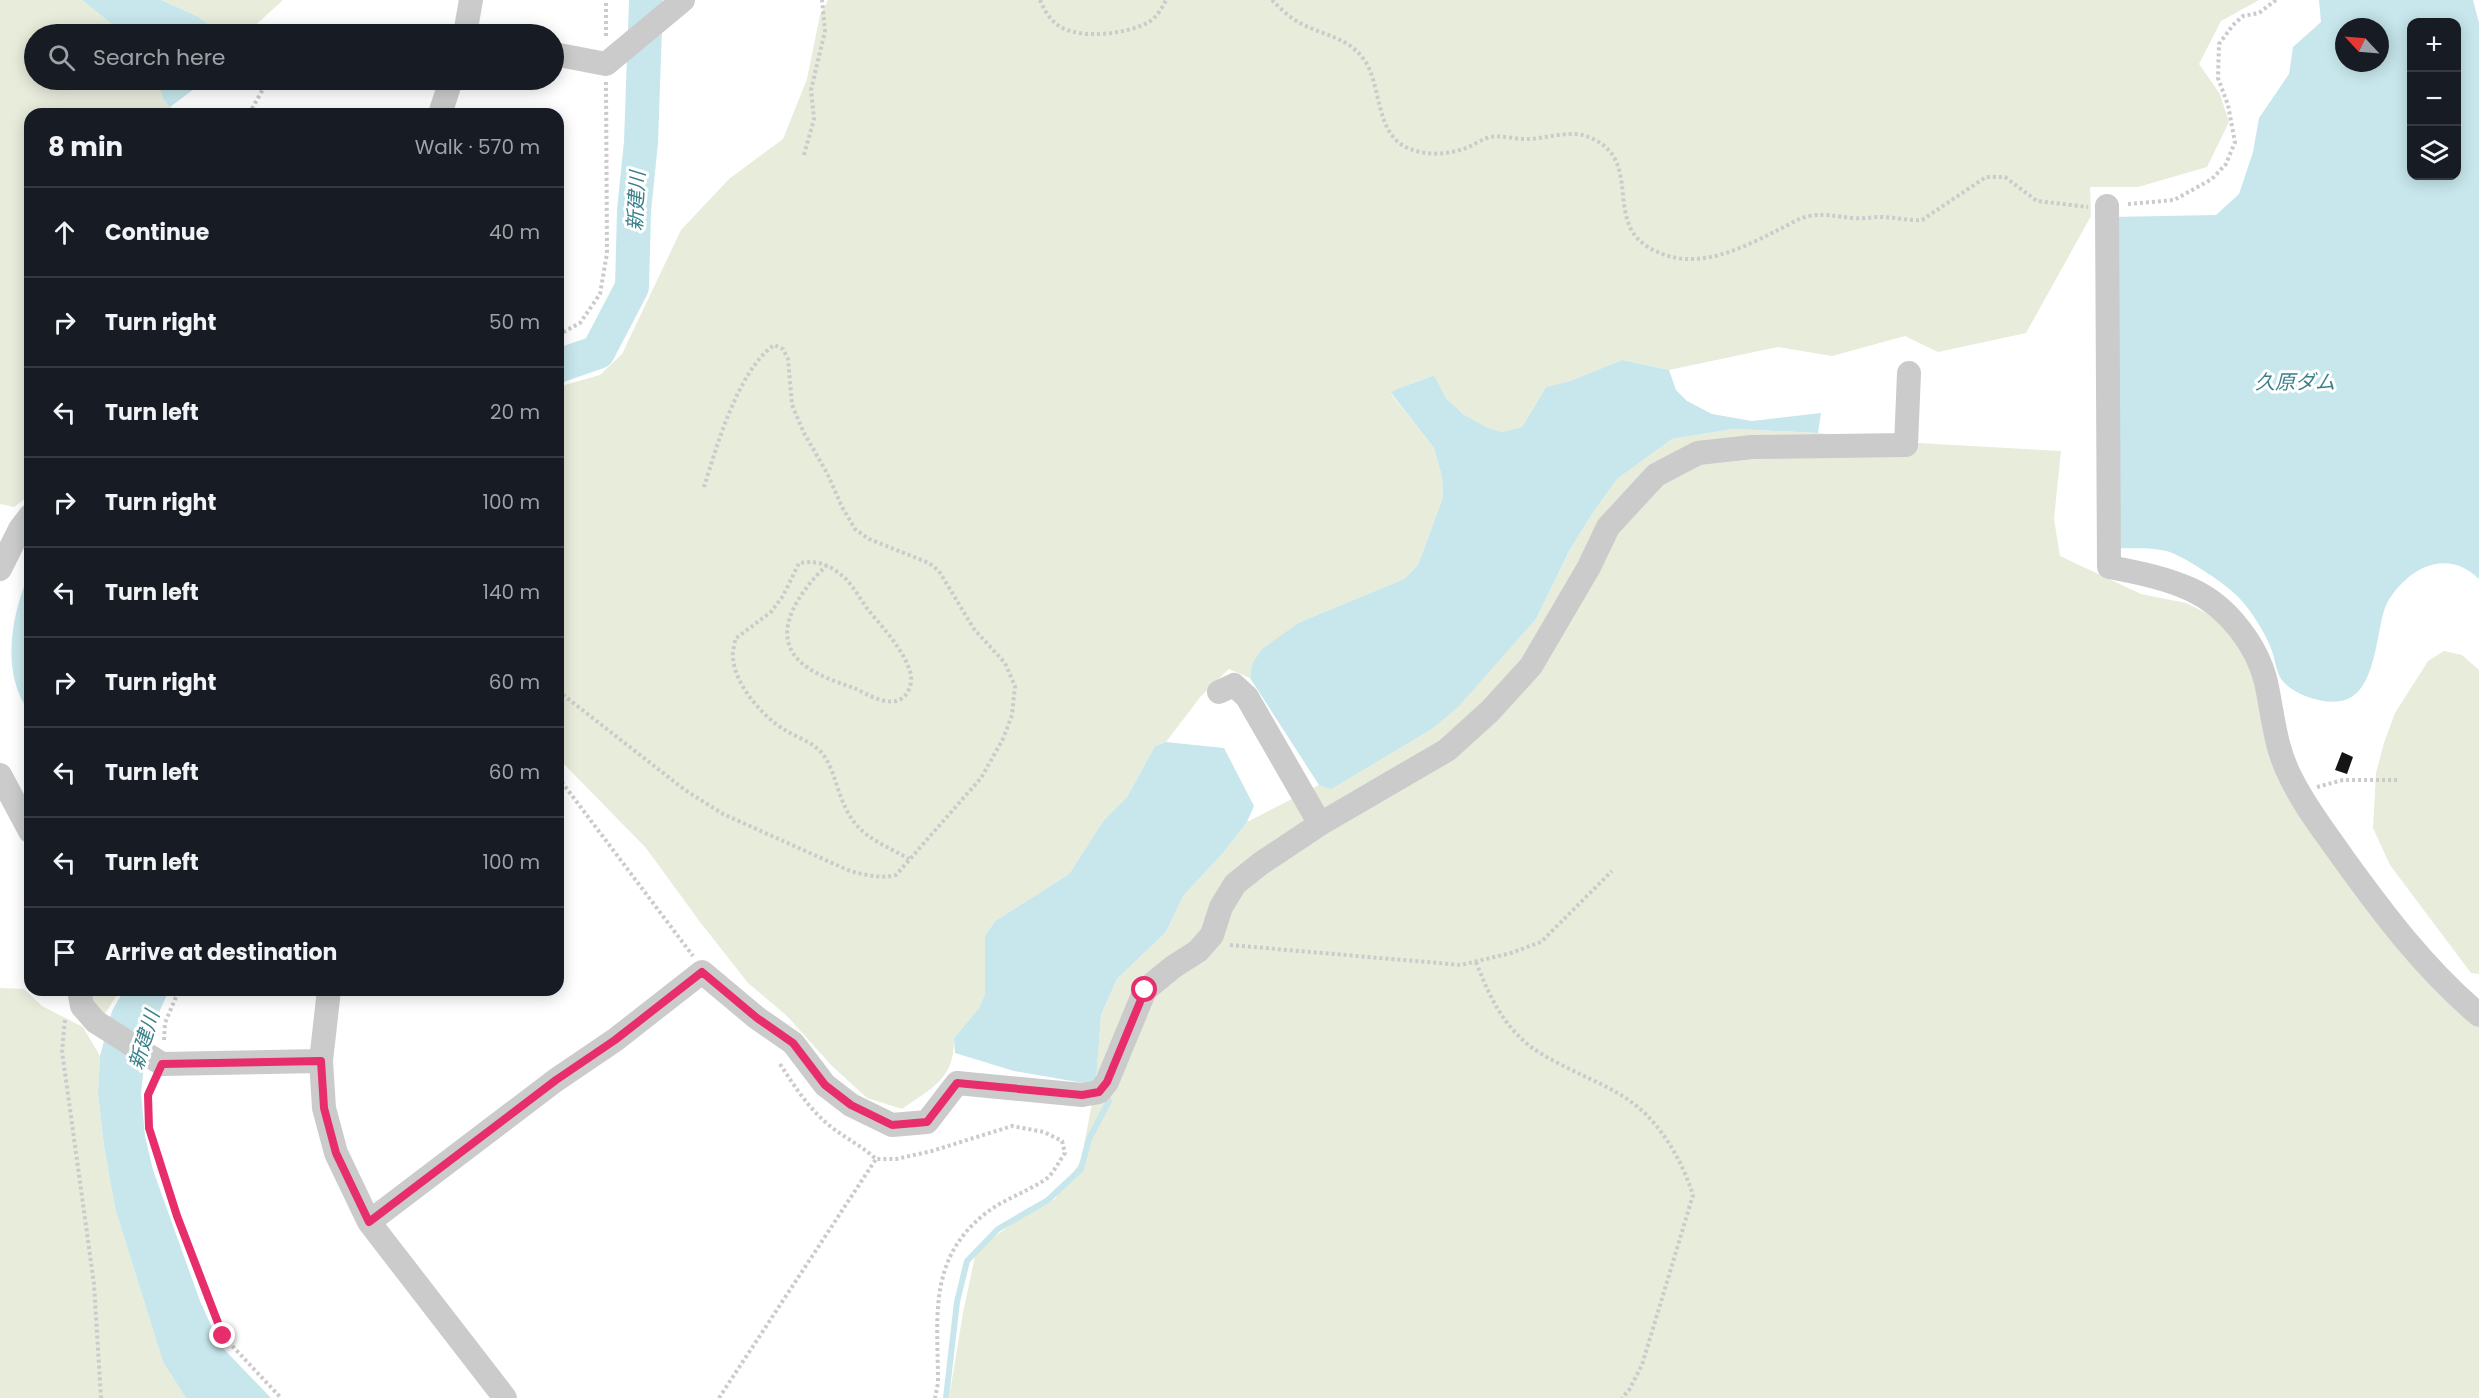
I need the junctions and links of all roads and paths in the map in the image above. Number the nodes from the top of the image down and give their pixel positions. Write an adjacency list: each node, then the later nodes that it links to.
1 (471, 0): 9 (street)
2 (606, 0): 11 (path)
3 (683, 0): 11 (street)
4 (822, 0): 16 (path)
5 (1040, 0): 6 (path)
6 (1166, 0)
7 (1272, 0): 17 (path)
8 (2276, 0): 17 (path)
9 (467, 24)
10 (564, 56): 11 (street)
11 (606, 64): 18 (path)
12 (262, 90): 14 (path)
13 (448, 90): 15 (street)
14 (252, 108)
15 (442, 108)
16 (804, 155)
17 (2107, 206): 40 (street)
18 (564, 332)
19 (1909, 373): 31 (street)
20 (704, 487): 32 (path)
21 (24, 525): 22 (street)
22 (3, 555)
23 (827, 565): 23 (path); 32 (path)
24 (1219, 692): 31 (street)
25 (564, 696): 32 (path)
26 (0, 775): 30 (street)
27 (2343, 780): 28 (path)
28 (2400, 780)
29 (564, 785): 36 (path)
30 (24, 820)
31 (1320, 824): 34 (street)
32 (909, 859)
33 (1612, 871): 35 (path)
34 (1205, 942): 35 (path); 36 (street)
35 (1476, 962): 52 (path)
36 (702, 972): 46 (street)
37 (80, 996): 44 (street)
38 (176, 996): 44 (path)
39 (328, 996): 42 (street)
40 (2479, 1015)
41 (66, 1017): 47 (path)
42 (321, 1061): 44 (street); 46 (street)
43 (778, 1062): 45 (path)
44 (162, 1064): 48 (path)
45 (876, 1159): 50 (path); 51 (path)
46 (369, 1222): 49 (street)
47 (101, 1398)
48 (281, 1398)
49 (505, 1398)
50 (719, 1398)
51 (935, 1398)
52 (1622, 1398)

